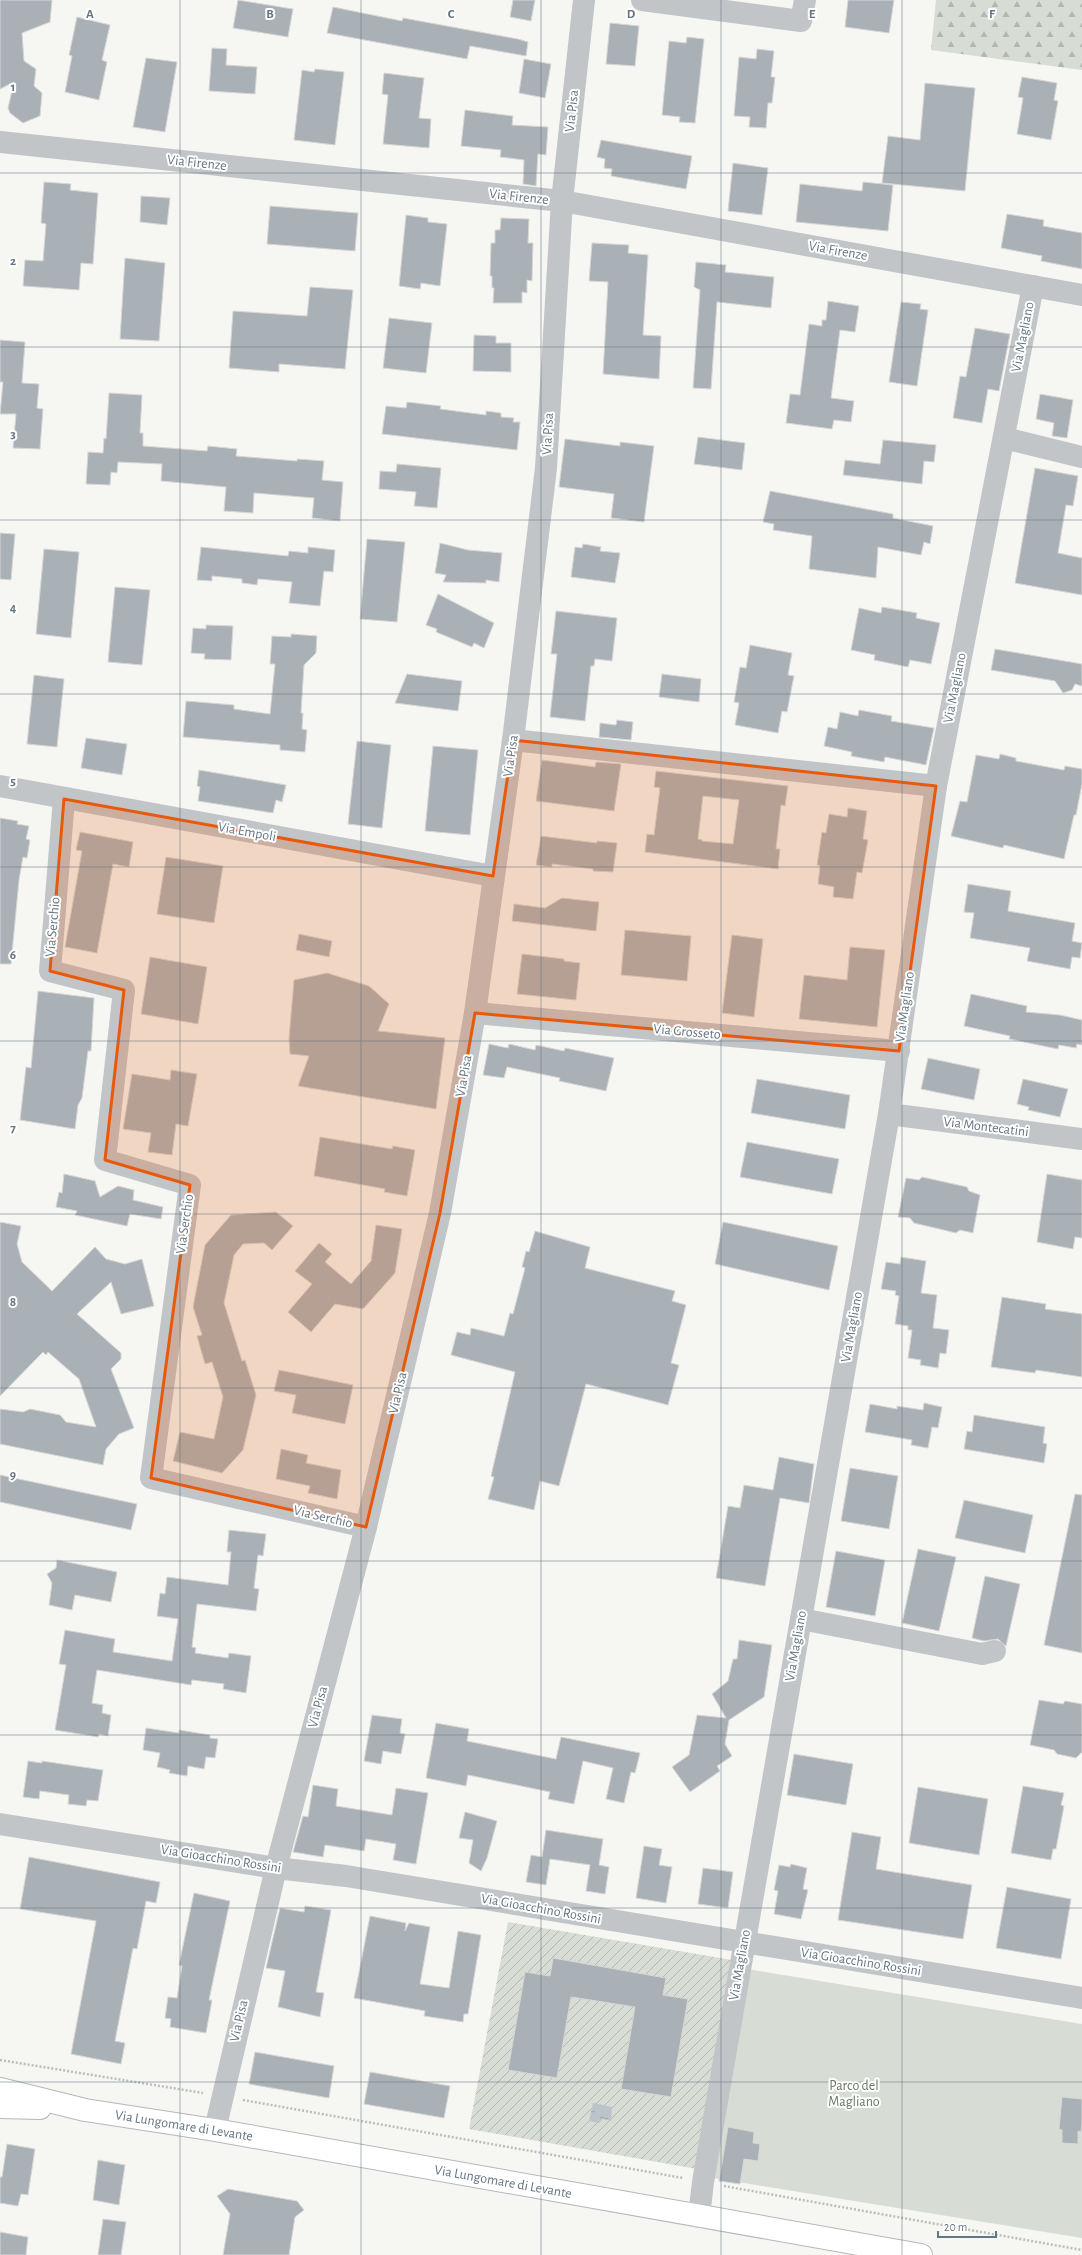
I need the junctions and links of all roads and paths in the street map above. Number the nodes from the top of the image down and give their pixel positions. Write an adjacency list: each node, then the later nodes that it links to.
1 (584, 0): 5 (street, Via Pisa)
2 (642, 0): 3 (street)
3 (805, 0)
4 (0, 142): 5 (street, Via Firenze)
5 (562, 201): 6 (street, Via Firenze); 10 (street, Via Pisa)
6 (1033, 286): 7 (street, Via Magliano); 8 (street, Via Magliano)
7 (1082, 295)
8 (1004, 438): 9 (street); 12 (street, Via Magliano)
9 (1082, 457)
10 (513, 740): 12 (street); 14 (street, Via Pisa)
11 (0, 786): 13 (street, Via Empoli)
12 (936, 786): 16 (street, Via Magliano)
13 (64, 799): 14 (street, Via Empoli); 19 (street, Via Serchio)
14 (493, 876): 15 (street, Via Pisa)
15 (475, 1013): 16 (street, Via Grosseto); 19 (street, Via Pisa)
16 (899, 1051): 17 (street, Via Magliano)
17 (889, 1114): 18 (street, Via Montecatini); 20 (street, Via Magliano)
18 (1082, 1139)
19 (366, 1527): 23 (street, Via Pisa)
20 (801, 1619): 21 (street); 24 (street, Via Magliano)
21 (995, 1650)
22 (0, 1824): 23 (street, Via Gioacchino Rossini)
23 (276, 1868): 24 (street, Via Gioacchino Rossini); 28 (street, Via Pisa)
24 (744, 1943): 25 (street, Via Gioacchino Rossini); 32 (street, Via Magliano)
25 (1082, 1998)
26 (0, 2060): 28 (path)
27 (0, 2089): 30 (main road, Via Lungomare di Levante)
28 (222, 2096): 31 (street, Via Pisa); 32 (path)
29 (0, 2107): 30 (main road, Via Lungomare di Levante)
30 (85, 2110): 31 (main road, Via Lungomare di Levante)
31 (215, 2130): 33 (main road, Via Lungomare di Levante)
32 (703, 2182): 33 (street, Via Magliano); 34 (path)
33 (698, 2216): 35 (main road, Via Lungomare di Levante)
34 (1082, 2250)
35 (921, 2255)

